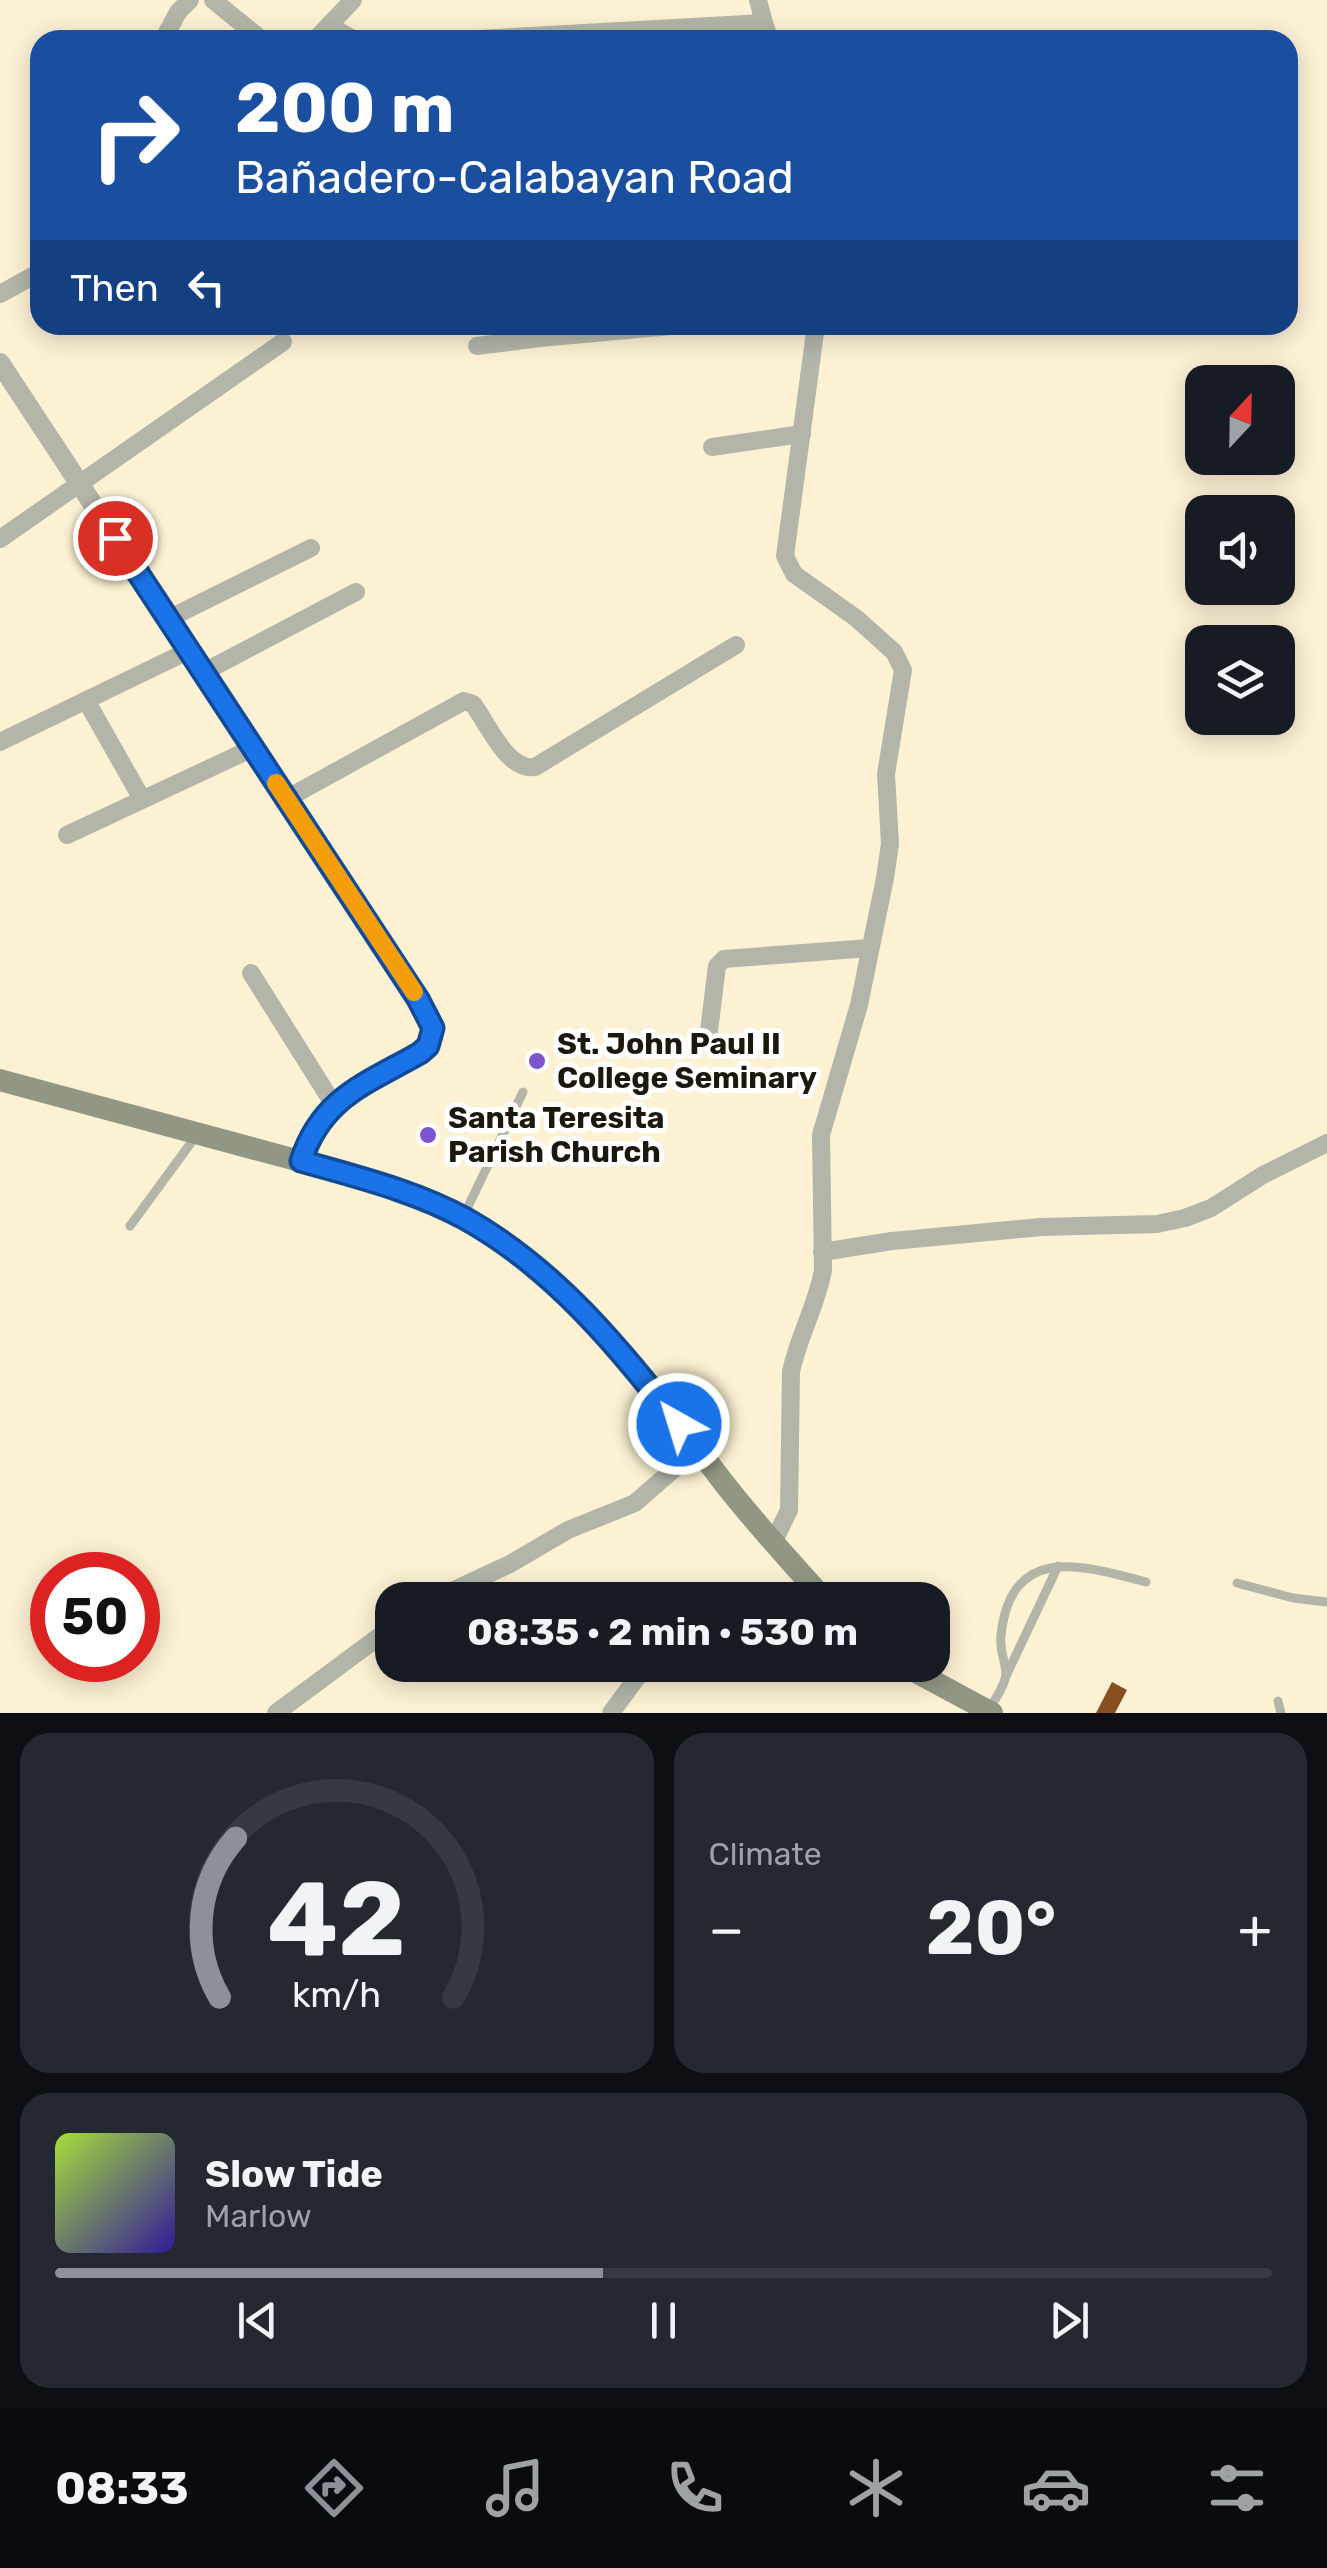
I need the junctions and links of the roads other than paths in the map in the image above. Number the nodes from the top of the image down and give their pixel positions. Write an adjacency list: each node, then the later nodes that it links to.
1 (190, 0): 5 (street)
2 (213, 0): 6 (street)
3 (354, 0): 7 (street)
4 (758, 0): 8 (street)
5 (168, 30)
6 (250, 30)
7 (325, 30)
8 (767, 30)
9 (30, 278): 10 (street)
10 (0, 294)
11 (526, 335): 14 (street)
12 (815, 335): 16 (street)
13 (282, 342): 18 (street)
14 (477, 346)
15 (0, 364): 18 (street)
16 (802, 434): 17 (street); 32 (street)
17 (712, 447)
18 (80, 484): 19 (street); 22 (street)
19 (0, 539)
20 (311, 548): 22 (street)
21 (356, 592): 25 (street)
22 (168, 619): 24 (street)
23 (736, 645): 30 (street)
24 (190, 650): 25 (street); 26 (street)
25 (204, 672): 28 (street)
26 (87, 702): 27 (street); 29 (street)
27 (0, 742)
28 (253, 748): 29 (street); 30 (street)
29 (142, 799): 31 (street)
30 (286, 799): 37 (street)
31 (67, 835)
32 (870, 948): 34 (street); 43 (street)
33 (251, 973): 37 (street)
34 (708, 1039)
35 (0, 1080): 38 (main road)
36 (523, 1092): 41 (lane)
37 (334, 1105): 40 (street)
38 (198, 1133): 40 (main road); 42 (lane)
39 (1327, 1143): 43 (street)
40 (301, 1161): 41 (main road)
41 (463, 1218): 44 (main road)
42 (130, 1226)
43 (822, 1252): 45 (street)
44 (698, 1448): 45 (main road); 47 (street)
45 (774, 1543): 48 (main road)
46 (1058, 1566): 49 (lane); 53 (lane); 53 (lane)
47 (472, 1582)
48 (810, 1582)
49 (1146, 1582)
50 (1237, 1583): 51 (lane)
51 (1327, 1602)
52 (375, 1640): 58 (street)
53 (1006, 1676): 57 (lane)
54 (634, 1682): 59 (street)
55 (934, 1682): 57 (main road)
56 (1278, 1702): 60 (lane)
57 (990, 1712)
58 (276, 1713)
59 (611, 1713)
60 (1281, 1713)

